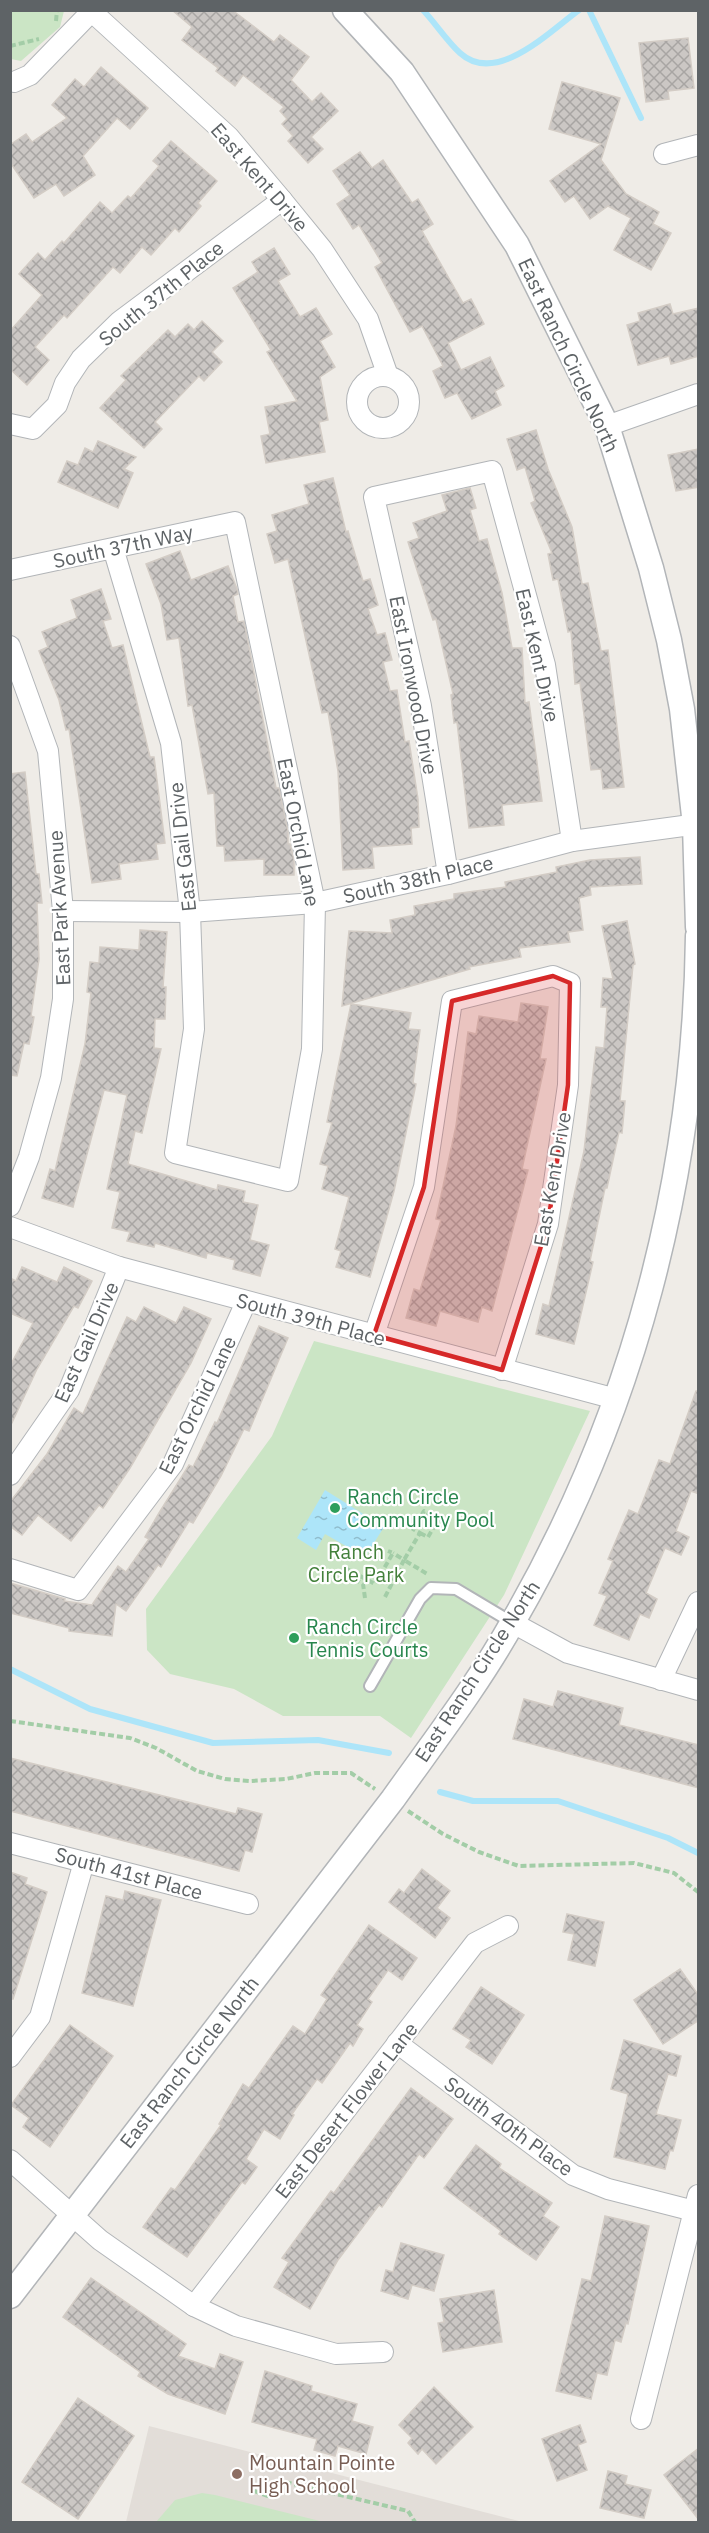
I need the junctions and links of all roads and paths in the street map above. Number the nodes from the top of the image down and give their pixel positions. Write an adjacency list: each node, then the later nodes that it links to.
1 (57, 10): 4 (path)
2 (345, 10): 14 (street, East Ranch Circle North)
3 (91, 11): 7 (street); 10 (street, East Kent Drive)
4 (50, 28)
5 (44, 34): 6 (path)
6 (10, 46)
7 (12, 85)
8 (699, 145): 9 (street)
9 (664, 154)
10 (282, 200): 11 (street, East Kent Drive); 13 (street, South 37th Place)
11 (388, 376)
12 (699, 394): 14 (street)
13 (10, 424)
14 (607, 426): 20 (street, East Ranch Circle North)
15 (374, 497): 21 (street, East Kent Drive); 22 (street, East Ironwood Drive)
16 (235, 522): 17 (street, South 37th Way); 23 (street, East Orchid Lane)
17 (113, 548): 18 (street, South 37th Way); 25 (street, East Gail Drive)
18 (10, 570)
19 (10, 646): 24 (street, East Park Avenue)
20 (697, 825): 21 (street, South 38th Place); 26 (street, East Ranch Circle North)
21 (572, 841): 22 (street, South 38th Place)
22 (448, 874): 23 (street, South 38th Place)
23 (315, 903): 25 (street, South 38th Place); 28 (street, East Orchid Lane)
24 (63, 911): 25 (street, South 38th Place); 29 (street, East Park Avenue)
25 (190, 912): 28 (street, East Gail Drive)
26 (699, 927)
27 (699, 936): 35 (street, East Ranch Circle North)
28 (175, 1153)
29 (10, 1206)
30 (10, 1227): 31 (street, South 39th Place)
31 (119, 1267): 32 (street, South 39th Place); 36 (street, East Gail Drive)
32 (246, 1302): 33 (street, South 39th Place); 39 (street, East Orchid Lane)
33 (374, 1335): 34 (street, South 39th Place); 34 (street, East Kent Drive)
34 (502, 1370): 35 (street, South 39th Place)
35 (616, 1399): 46 (street, East Ranch Circle North)
36 (10, 1475)
37 (420, 1533): 37 (path); 38 (path)
38 (404, 1560): 40 (path); 41 (path); 43 (path)
39 (10, 1569)
40 (430, 1575)
41 (366, 1579): 42 (path); 42 (path)
42 (363, 1584): 44 (path)
43 (385, 1597)
44 (365, 1598)
45 (699, 1602): 47 (street)
46 (513, 1623): 47 (street); 48 (lane); 51 (street, East Ranch Circle North)
47 (661, 1680): 49 (street)
48 (370, 1686)
49 (699, 1690)
50 (10, 1721): 51 (path)
51 (393, 1799): 54 (path); 61 (street, East Ranch Circle North)
52 (10, 1842): 53 (street, South 41st Place)
53 (84, 1862): 55 (street, South 41st Place); 58 (street)
54 (699, 1892)
55 (248, 1905)
56 (508, 1926): 57 (street, East Desert Flower Lane)
57 (397, 2043): 60 (street, South 40th Place); 63 (street, East Desert Flower Lane)
58 (10, 2057)
59 (10, 2160): 61 (street)
60 (697, 2206): 65 (street)
61 (72, 2215): 62 (street, East Ranch Circle North); 63 (street)
62 (10, 2296)
63 (194, 2306): 64 (street)
64 (383, 2352)
65 (641, 2419)
66 (254, 2491): 67 (path)
67 (415, 2523)

